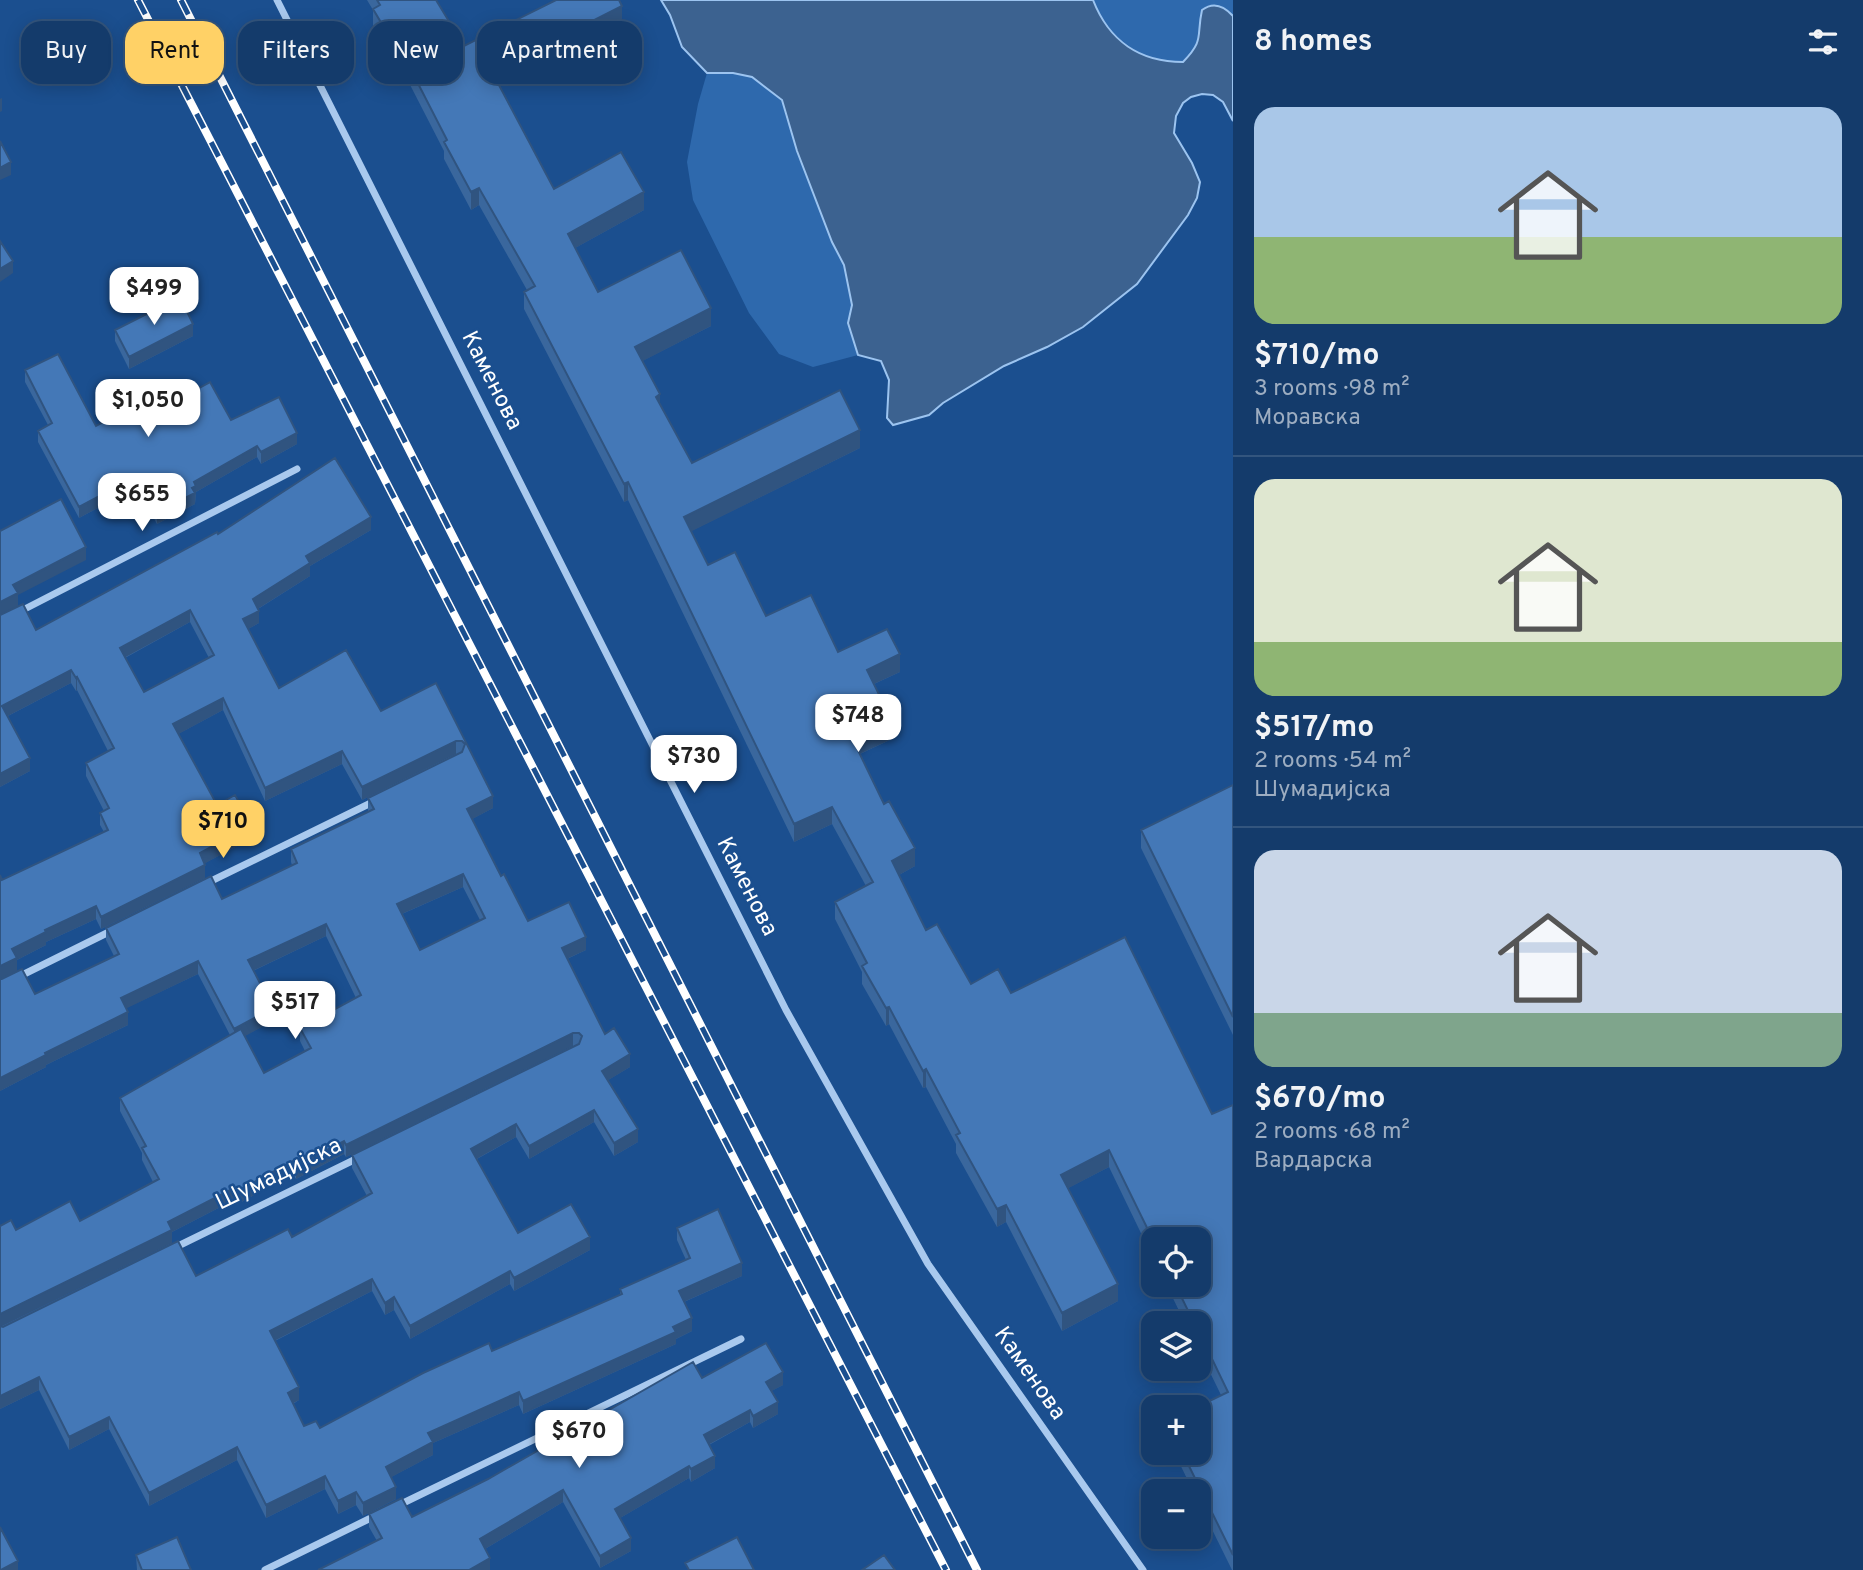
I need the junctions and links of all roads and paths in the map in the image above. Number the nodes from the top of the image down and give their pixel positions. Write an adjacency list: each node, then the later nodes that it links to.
1 (277, 0): 14 (street, Каменова)
2 (297, 469): 3 (street)
3 (12, 615)
4 (384, 796): 5 (street)
5 (198, 888)
6 (124, 925): 7 (street)
7 (0, 986)
8 (363, 1156): 9 (street, Шумадијска)
9 (163, 1254)
10 (741, 1339): 11 (street)
11 (390, 1509)
12 (378, 1515): 13 (street)
13 (265, 1570)
14 (1143, 1570)

